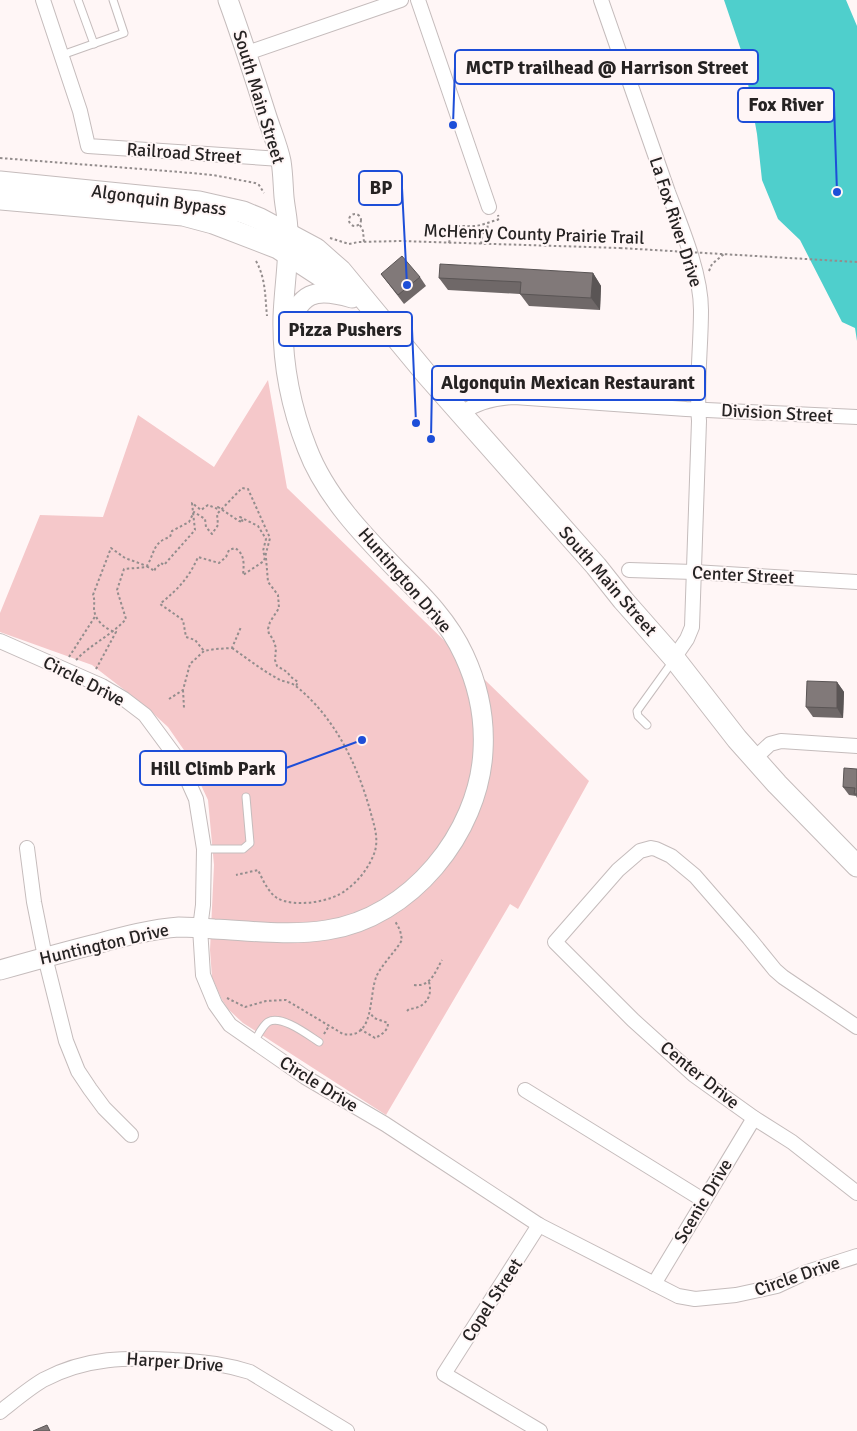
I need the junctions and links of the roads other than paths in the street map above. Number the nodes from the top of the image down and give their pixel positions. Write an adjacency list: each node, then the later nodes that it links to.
1 (43, 0): 10 (street)
2 (78, 0): 8 (lane)
3 (113, 0): 8 (lane)
4 (228, 0): 9 (street, South Main Street)
5 (401, 0): 9 (street)
6 (418, 0): 14 (street)
7 (601, 0): 19 (street, La Fox River Drive)
8 (94, 44): 10 (lane)
9 (247, 53): 11 (street, South Main Street)
10 (62, 55): 11 (street, Railroad Street)
11 (281, 159): 15 (street, South Main Street)
12 (0, 182): 15 (main road, Algonquin Bypass)
13 (0, 199): 16 (main road, Algonquin Bypass)
14 (493, 211)
15 (288, 233): 16 (street, South Main Street); 17 (main road, Algonquin Bypass)
16 (288, 254): 17 (main road, Algonquin Bypass); 18 (street, Huntington Drive)
17 (364, 299): 18 (street); 20 (main road, South Main Street)
18 (284, 339): 34 (street, Huntington Drive)
19 (698, 409): 20 (street, Division Street); 21 (street, Division Street); 23 (street, La Fox River Drive)
20 (462, 413): 26 (main road, South Main Street)
21 (857, 417)
22 (629, 570): 23 (street, Center Street)
23 (694, 572): 24 (street, Center Street); 26 (street, La Fox River Drive)
24 (857, 582)
25 (0, 641): 32 (street, Circle Drive)
26 (674, 658): 27 (lane); 29 (main road, South Main Street)
27 (647, 726)
28 (857, 746): 29 (street)
29 (755, 758): 33 (main road, South Main Street)
30 (246, 797): 32 (lane)
31 (27, 848): 35 (street)
32 (204, 850): 34 (street, Circle Drive)
33 (857, 866)
34 (200, 928): 35 (street, Huntington Drive); 38 (street, Circle Drive)
35 (45, 957): 36 (street, Huntington Drive); 42 (street)
36 (0, 970)
37 (857, 1027): 41 (street, Center Drive)
38 (254, 1042): 39 (lane); 45 (street, Circle Drive)
39 (319, 1042)
40 (525, 1090): 44 (street)
41 (754, 1118): 43 (street, Center Drive); 44 (street, Scenic Drive)
42 (131, 1134)
43 (857, 1193)
44 (703, 1200): 47 (street, Scenic Drive)
45 (540, 1225): 47 (street, Circle Drive); 50 (street, Copel Street)
46 (857, 1256): 47 (street, Circle Drive)
47 (654, 1284)
48 (0, 1412): 49 (street, Harper Drive)
49 (347, 1431)
50 (540, 1431)

